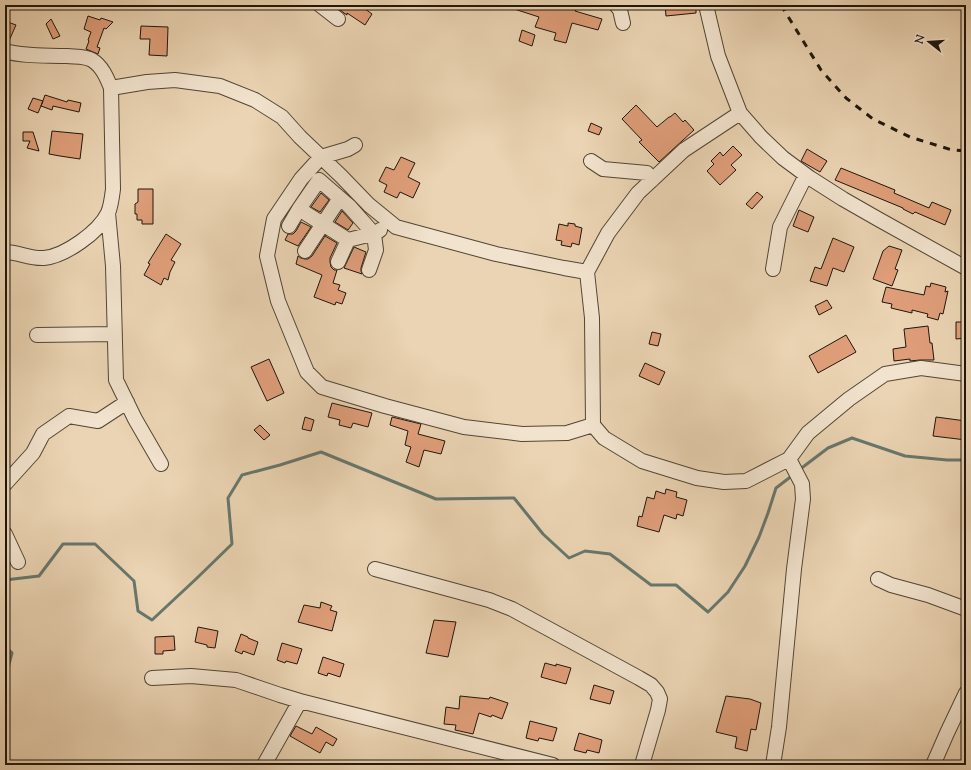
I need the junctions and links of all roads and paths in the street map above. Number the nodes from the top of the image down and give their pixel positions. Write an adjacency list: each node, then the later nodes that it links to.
1 (320, 5): 4 (street)
2 (616, 5): 5 (street)
3 (706, 5): 8 (street)
4 (338, 19)
5 (623, 22)
6 (5, 51): 7 (street)
7 (111, 88): 10 (street); 16 (street)
8 (740, 114): 12 (street); 13 (street)
9 (355, 145): 10 (street)
10 (321, 158): 17 (street); 33 (street)
11 (591, 161): 13 (street)
12 (806, 175): 25 (street); 26 (street)
13 (652, 180): 28 (street)
14 (340, 198): 15 (street); 18 (street); 20 (street)
15 (299, 209): 18 (street); 19 (street)
16 (108, 213): 23 (street); 29 (street)
17 (391, 223): 20 (street); 28 (street)
18 (323, 224): 21 (street); 22 (street)
19 (289, 226)
20 (374, 234): 21 (street); 27 (street)
21 (348, 240): 24 (street)
22 (305, 251)
23 (5, 252)
24 (338, 262)
25 (966, 268)
26 (773, 269)
27 (369, 270)
28 (587, 272): 33 (street)
29 (115, 334): 30 (street); 32 (street)
30 (37, 335)
31 (966, 374): 34 (street)
32 (127, 402): 35 (street); 36 (street)
33 (593, 425): 34 (street)
34 (789, 459): 48 (street)
35 (161, 464)
36 (5, 484)
37 (5, 534): 38 (street)
38 (18, 562)
39 (376, 569): 47 (street)
40 (878, 579): 41 (street)
41 (966, 609)
42 (152, 678): 44 (street)
43 (966, 693): 49 (street)
44 (300, 701): 45 (street); 46 (street)
45 (264, 765)
46 (553, 765)
47 (642, 765)
48 (773, 765)
49 (933, 765)

